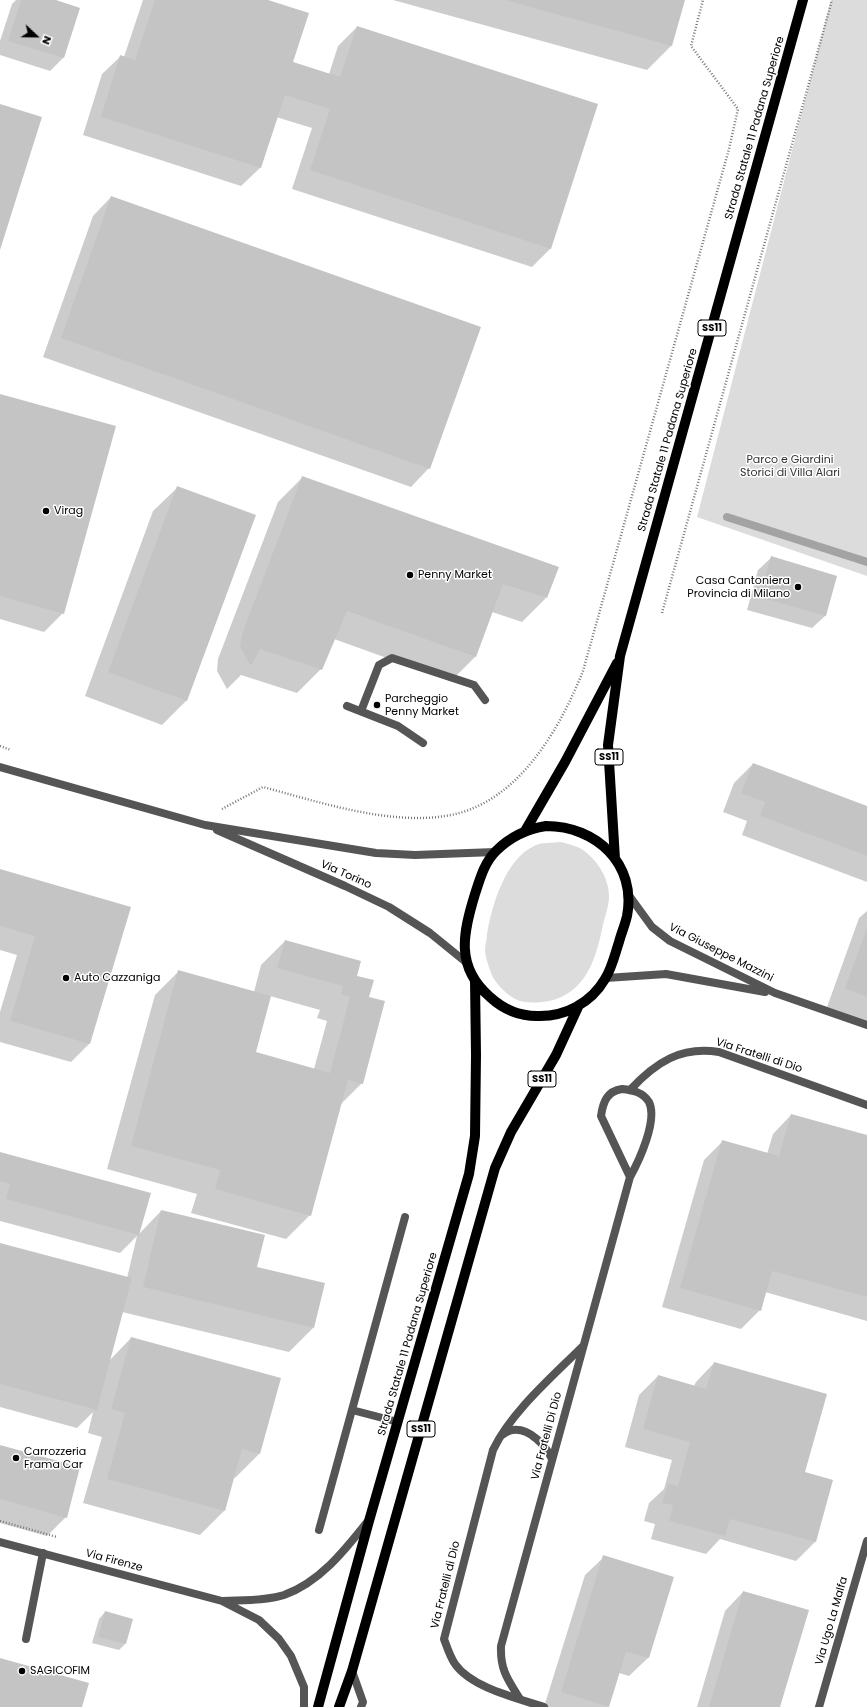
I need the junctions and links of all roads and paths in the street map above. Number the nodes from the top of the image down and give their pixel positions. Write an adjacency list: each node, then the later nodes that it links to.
1 (703, 0): 13 (path)
2 (804, 0): 5 (main road, Strada Statale 11 Padana Superiore / SS11)
3 (832, 0): 4 (path)
4 (662, 613)
5 (620, 656): 15 (main road, Strada Statale 11 Padana Superiore / SS11); 17 (main road, Strada Statale 11 Padana Superiore / SS11)
6 (485, 700): 8 (street)
7 (347, 706): 8 (street)
8 (361, 712): 9 (street)
9 (423, 743)
10 (0, 746): 11 (path)
11 (15, 751)
12 (0, 767): 14 (street, Via Torino)
13 (214, 807)
14 (205, 825): 16 (street, Via Torino); 19 (street, Via Torino)
15 (525, 831): 16 (main road, Strada Statale 11 Padana Superiore / SS11); 17 (main road, Strada Statale 11 Padana Superiore / SS11)
16 (495, 852): 19 (main road, Strada Statale 11 Padana Superiore / SS11)
17 (615, 859): 18 (main road, Strada Statale 11 Padana Superiore / SS11)
18 (628, 894): 20 (main road, Strada Statale 11 Padana Superiore / SS11); 22 (street, Via Giuseppe Mazzini)
19 (467, 963): 21 (main road, Strada Statale 11 Padana Superiore / SS11)
20 (606, 978): 22 (street, Via Giuseppe Mazzini); 23 (main road, Strada Statale 11 Padana Superiore / SS11)
21 (475, 980): 23 (main road, Strada Statale 11 Padana Superiore / SS11); 31 (main road, Strada Statale 11 Padana Superiore / SS11)
22 (774, 993): 24 (street, Via Giuseppe Mazzini)
23 (579, 1005): 41 (main road, Strada Statale 11 Padana Superiore / SS11)
24 (867, 1025)
25 (630, 1090): 26 (street, Via Fratelli di Dio); 27 (street, Via Fratelli Di Dio); 27 (street)
26 (867, 1105)
27 (630, 1177): 29 (street, Via Fratelli Di Dio)
28 (405, 1217): 30 (street)
29 (584, 1345): 32 (street, Via Fratelli di Dio); 33 (street, Via Fratelli Di Dio)
30 (352, 1410): 31 (street); 35 (street)
31 (398, 1422): 34 (main road, Strada Statale 11 Padana Superiore / SS11)
32 (499, 1437): 33 (street, Via Fratelli di Dio); 42 (street, Via Fratelli di Dio)
33 (552, 1459): 42 (street, Via Fratelli Di Dio)
34 (369, 1521): 39 (street, Via Firenze); 44 (main road, Strada Statale 11 Padana Superiore / SS11)
35 (319, 1530)
36 (867, 1541): 48 (street, Via Ugo La Malfa)
37 (0, 1542): 38 (street, Via Firenze)
38 (43, 1553): 39 (street, Via Firenze); 40 (street)
39 (222, 1601): 43 (street, Via Firenze)
40 (26, 1640)
41 (352, 1671): 45 (main road, Strada Statale 11 Padana Superiore / SS11); 46 (street)
42 (520, 1699): 47 (street, Via Fratelli di Dio)
43 (304, 1707)
44 (318, 1707)
45 (339, 1707)
46 (361, 1707)
47 (544, 1707)
48 (819, 1707)

